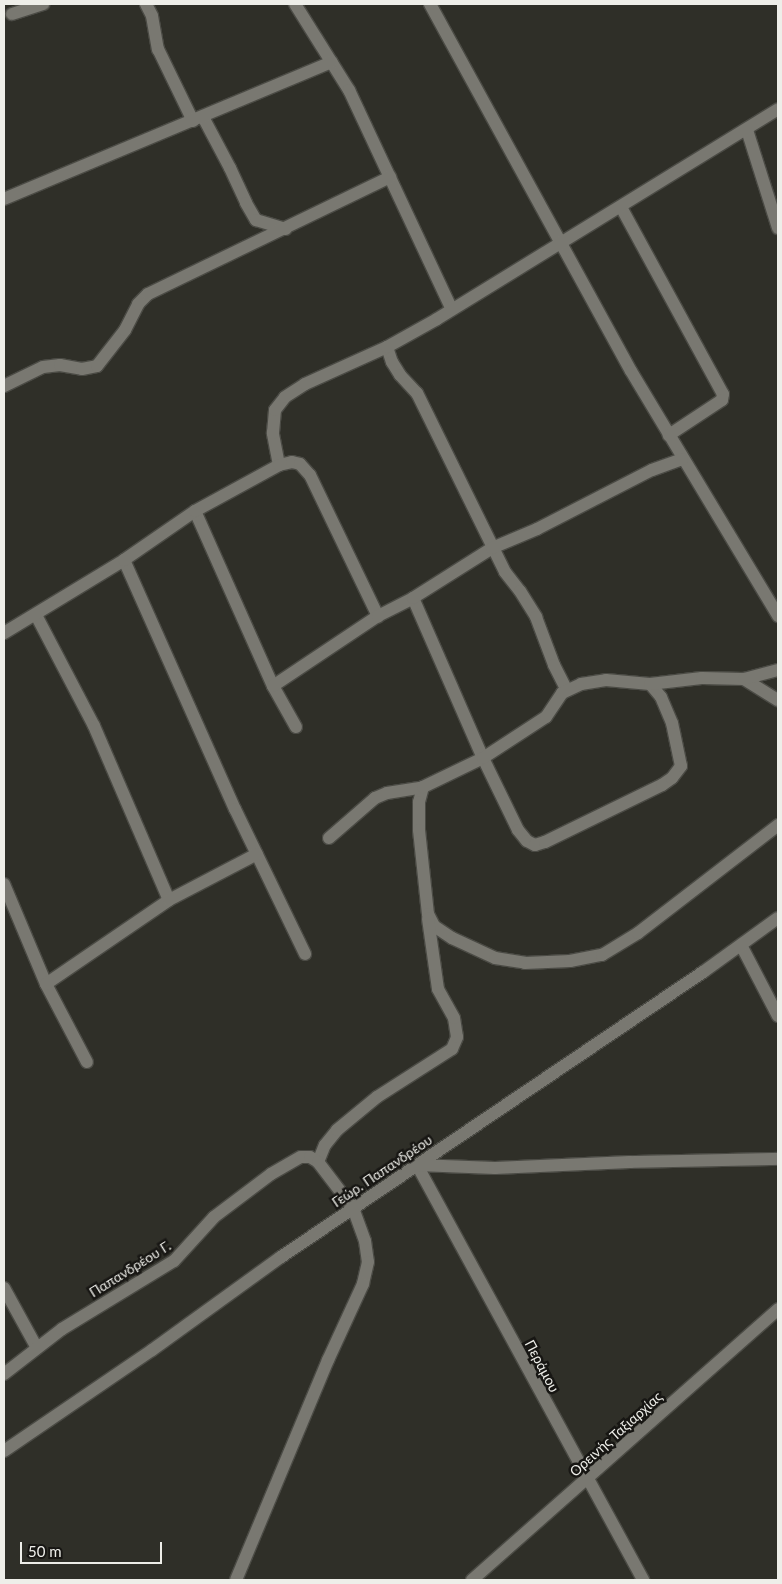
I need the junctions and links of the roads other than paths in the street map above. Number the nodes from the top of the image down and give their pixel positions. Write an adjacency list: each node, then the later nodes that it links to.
1 (43, 4): 5 (street)
2 (146, 4): 8 (street)
3 (295, 4): 6 (street)
4 (430, 4): 15 (street)
5 (10, 12)
6 (332, 62): 8 (street); 10 (street)
7 (778, 110): 9 (street)
8 (198, 119): 11 (street); 14 (street)
9 (747, 130): 12 (street); 13 (street)
10 (390, 177): 14 (street); 16 (street)
11 (4, 199)
12 (621, 207): 15 (street); 19 (street)
13 (778, 228)
14 (286, 229): 18 (street)
15 (560, 244): 16 (street); 19 (street)
16 (452, 308): 17 (street)
17 (387, 347): 21 (street); 23 (street)
18 (4, 386)
19 (669, 435): 20 (street)
20 (682, 459): 23 (street); 28 (street)
21 (279, 465): 22 (street); 27 (street)
22 (195, 511): 24 (street); 33 (street)
23 (492, 548): 25 (street); 34 (street)
24 (124, 560): 26 (street); 41 (street)
25 (413, 598): 27 (street); 37 (street)
26 (36, 614): 29 (street); 43 (street)
27 (378, 616): 33 (street)
28 (778, 616)
29 (4, 633)
30 (778, 670): 31 (street)
31 (744, 679): 32 (street); 35 (street)
32 (650, 684): 34 (street); 37 (street)
33 (273, 686): 36 (street)
34 (567, 690): 37 (street)
35 (778, 700)
36 (296, 727)
37 (483, 758): 38 (street)
38 (423, 787): 40 (street); 44 (street)
39 (778, 825): 44 (street)
40 (329, 838)
41 (257, 854): 43 (street); 47 (street)
42 (4, 884): 48 (street)
43 (169, 900): 48 (street)
44 (428, 914): 52 (street)
45 (778, 918): 46 (street, Γεώρ. Παπανδρέου)
46 (741, 945): 49 (street); 53 (street, Γεώρ. Παπανδρέου)
47 (305, 954)
48 (46, 984): 50 (street)
49 (778, 1016)
50 (88, 1062)
51 (778, 1159): 53 (street)
52 (318, 1162): 54 (street); 57 (street, Παπανδρέου Γ.)
53 (417, 1165): 54 (street, Γεώρ. Παπανδρέου); 60 (street, Περάμου)
54 (353, 1208): 59 (street, Γεώρ. Παπανδρέου); 61 (street)
55 (4, 1288): 57 (street)
56 (778, 1309): 60 (street, Ορεινής Ταξιαρχίας)
57 (37, 1348): 58 (street, Παπανδρέου Γ.)
58 (4, 1374)
59 (4, 1451)
60 (587, 1480): 62 (street, Ορεινής Ταξιαρχίας); 63 (street, Περάμου)
61 (236, 1580)
62 (472, 1580)
63 (643, 1580)

